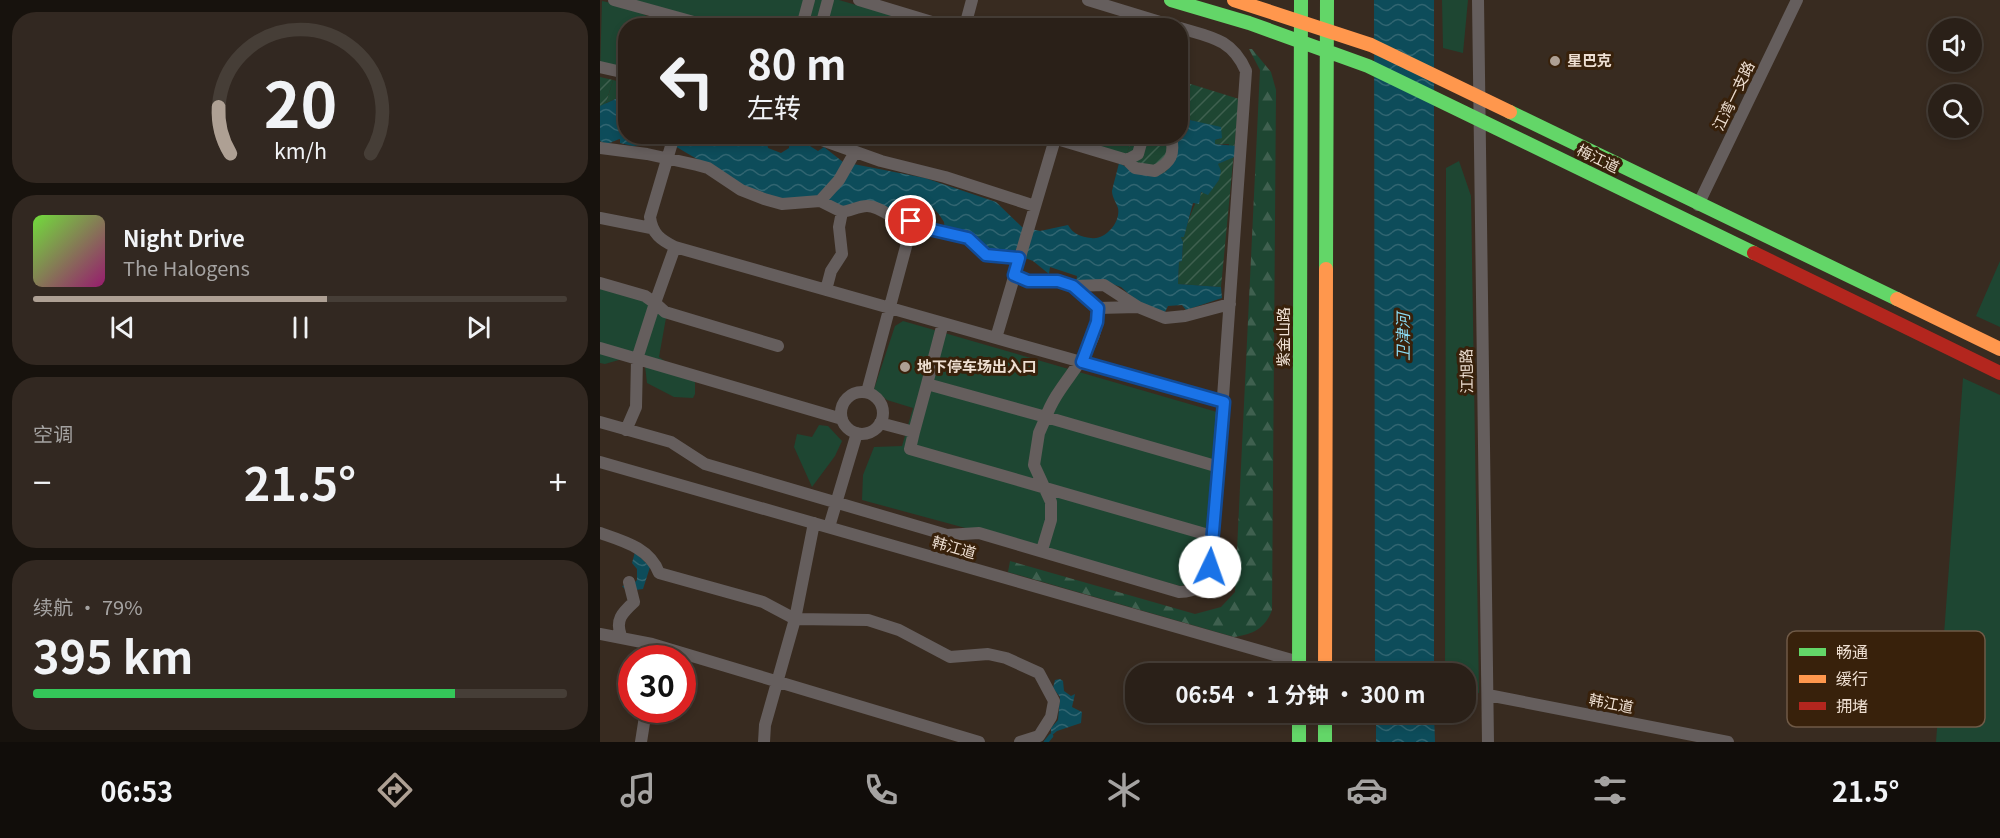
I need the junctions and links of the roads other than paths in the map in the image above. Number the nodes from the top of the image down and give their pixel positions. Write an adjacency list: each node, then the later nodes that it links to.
1 (614, 0): 13 (street)
2 (809, 0): 15 (street)
3 (828, 0): 16 (street)
4 (860, 0): 17 (street)
5 (972, 0): 18 (street)
6 (1088, 0): 19 (street)
7 (1171, 0): 23 (street, 梅江道)
8 (1234, 0): 20 (street, 梅江道)
9 (1301, 0): 20 (street, 紫金山路)
10 (1327, 0): 21 (street)
11 (1478, 0): 27 (street, 江旭路)
12 (1797, 0): 39 (street, 江湾一支路)
13 (653, 5): 14 (street)
14 (687, 18)
15 (804, 18)
16 (823, 18)
17 (919, 18)
18 (967, 18)
19 (1147, 18)
20 (1300, 20): 21 (street, 梅江道); 23 (street, 紫金山路)
21 (1327, 29): 24 (street); 27 (street, 梅江道)
22 (1188, 30): 52 (street)
23 (1301, 42): 24 (street, 梅江道); 88 (street, 紫金山路)
24 (1327, 50): 28 (street, 梅江道); 89 (street)
25 (600, 67): 26 (street)
26 (618, 71)
27 (1477, 97): 28 (street, 江旭路); 39 (street, 梅江道)
28 (1478, 119): 63 (street, 梅江道); 91 (street, 江旭路)
29 (833, 144): 36 (street)
30 (1050, 144): 40 (street)
31 (1072, 144): 37 (street)
32 (1141, 144): 37 (street)
33 (1173, 144): 37 (street)
34 (671, 147): 35 (street); 38 (street); 44 (street)
35 (600, 148)
36 (855, 152): 38 (street); 40 (street)
37 (1127, 160)
38 (820, 201): 41 (street)
39 (1698, 205): 60 (street, 梅江道)
40 (1035, 206): 46 (street)
41 (842, 212): 43 (street); 50 (street)
42 (600, 218): 44 (street)
43 (912, 226): 46 (street); 54 (street)
44 (651, 228): 45 (street)
45 (675, 247): 50 (street); 51 (street)
46 (1019, 258): 47 (street)
47 (1014, 275): 49 (street); 57 (street)
48 (600, 283): 51 (street)
49 (1073, 286): 53 (street); 55 (street)
50 (826, 290): 54 (street)
51 (654, 303): 58 (street); 61 (street)
52 (1230, 304): 53 (street); 66 (street)
53 (1138, 307): 55 (street)
54 (890, 308): 56 (street); 65 (street)
55 (1098, 308): 62 (street)
56 (943, 323): 57 (street); 64 (street)
57 (996, 338): 62 (street)
58 (778, 346)
59 (600, 348): 61 (street)
60 (2000, 349)
61 (637, 358): 68 (street); 71 (street)
62 (1082, 362): 66 (street); 67 (street)
63 (2000, 373)
64 (927, 384): 67 (street); 72 (street)
65 (867, 392): 68 (street); 70 (street)
66 (1224, 402): 75 (street)
67 (1047, 417): 75 (street); 76 (street)
68 (842, 419): 73 (street)
69 (600, 422): 71 (street)
70 (880, 423): 72 (street); 73 (street)
71 (626, 430): 77 (street)
72 (914, 432): 76 (street)
73 (857, 433): 77 (street)
74 (600, 462): 78 (street, 韩江道)
75 (1219, 467): 81 (street)
76 (1042, 487): 81 (street); 82 (street)
77 (837, 502): 79 (street); 82 (street)
78 (814, 523): 79 (street, 韩江道); 84 (street)
79 (830, 527): 87 (street, 韩江道)
80 (600, 533): 84 (street)
81 (1212, 536): 82 (street)
82 (1042, 550)
83 (631, 588): 86 (street)
84 (795, 619): 90 (street); 98 (street)
85 (600, 634): 86 (street)
86 (621, 636): 90 (street)
87 (1282, 663)
88 (1299, 663)
89 (1325, 663)
90 (777, 682): 96 (street); 97 (street)
91 (1488, 695): 101 (street, 江旭路); 102 (street, 韩江道)
92 (644, 723): 95 (street)
93 (1299, 723): 99 (street)
94 (1325, 723): 100 (street)
95 (640, 742)
96 (764, 742)
97 (979, 742)
98 (1020, 742)
99 (1299, 742)
100 (1325, 742)
101 (1488, 742)
102 (1728, 742)

